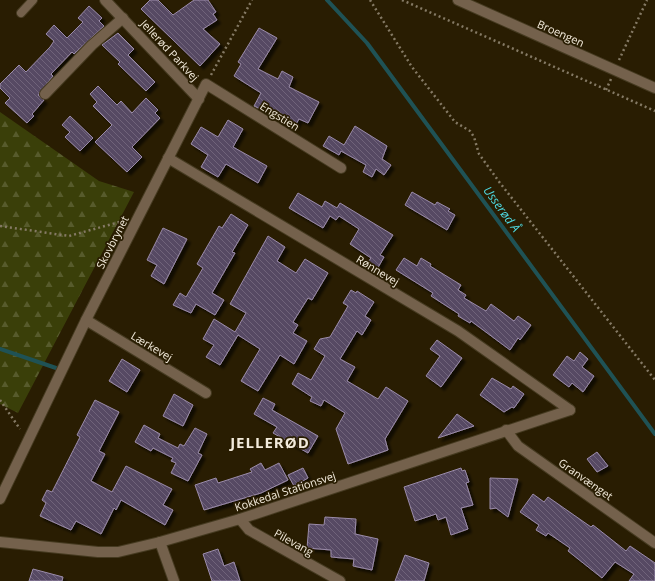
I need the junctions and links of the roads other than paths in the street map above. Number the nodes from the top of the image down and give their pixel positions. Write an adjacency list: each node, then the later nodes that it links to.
1 (33, 0): 4 (lane)
2 (105, 0): 5 (street, Jellerød Parkvej)
3 (458, 0): 7 (street, Broengen)
4 (20, 13)
5 (123, 18): 8 (street); 9 (street, Jellerød Parkvej)
6 (206, 84): 9 (street, Skovbrynet); 11 (street, Engstien)
7 (655, 88)
8 (45, 94)
9 (199, 99): 10 (street, Skovbrynet)
10 (168, 158): 12 (street, Skovbrynet); 14 (street, Rønnevej)
11 (341, 168)
12 (86, 320): 13 (street, Lærkevej); 16 (street, Skovbrynet)
13 (206, 393)
14 (570, 410): 15 (street, Kokkedal Stationsvej)
15 (506, 430): 17 (street, Kokkedal Stationsvej); 20 (street, Granvænget)
16 (0, 499)
17 (240, 519): 19 (street, Kokkedal Stationsvej); 22 (street, Pilevang)
18 (0, 542): 19 (street, Kokkedal Stationsvej)
19 (160, 542): 21 (street)
20 (655, 543)
21 (174, 581)
22 (340, 581)

